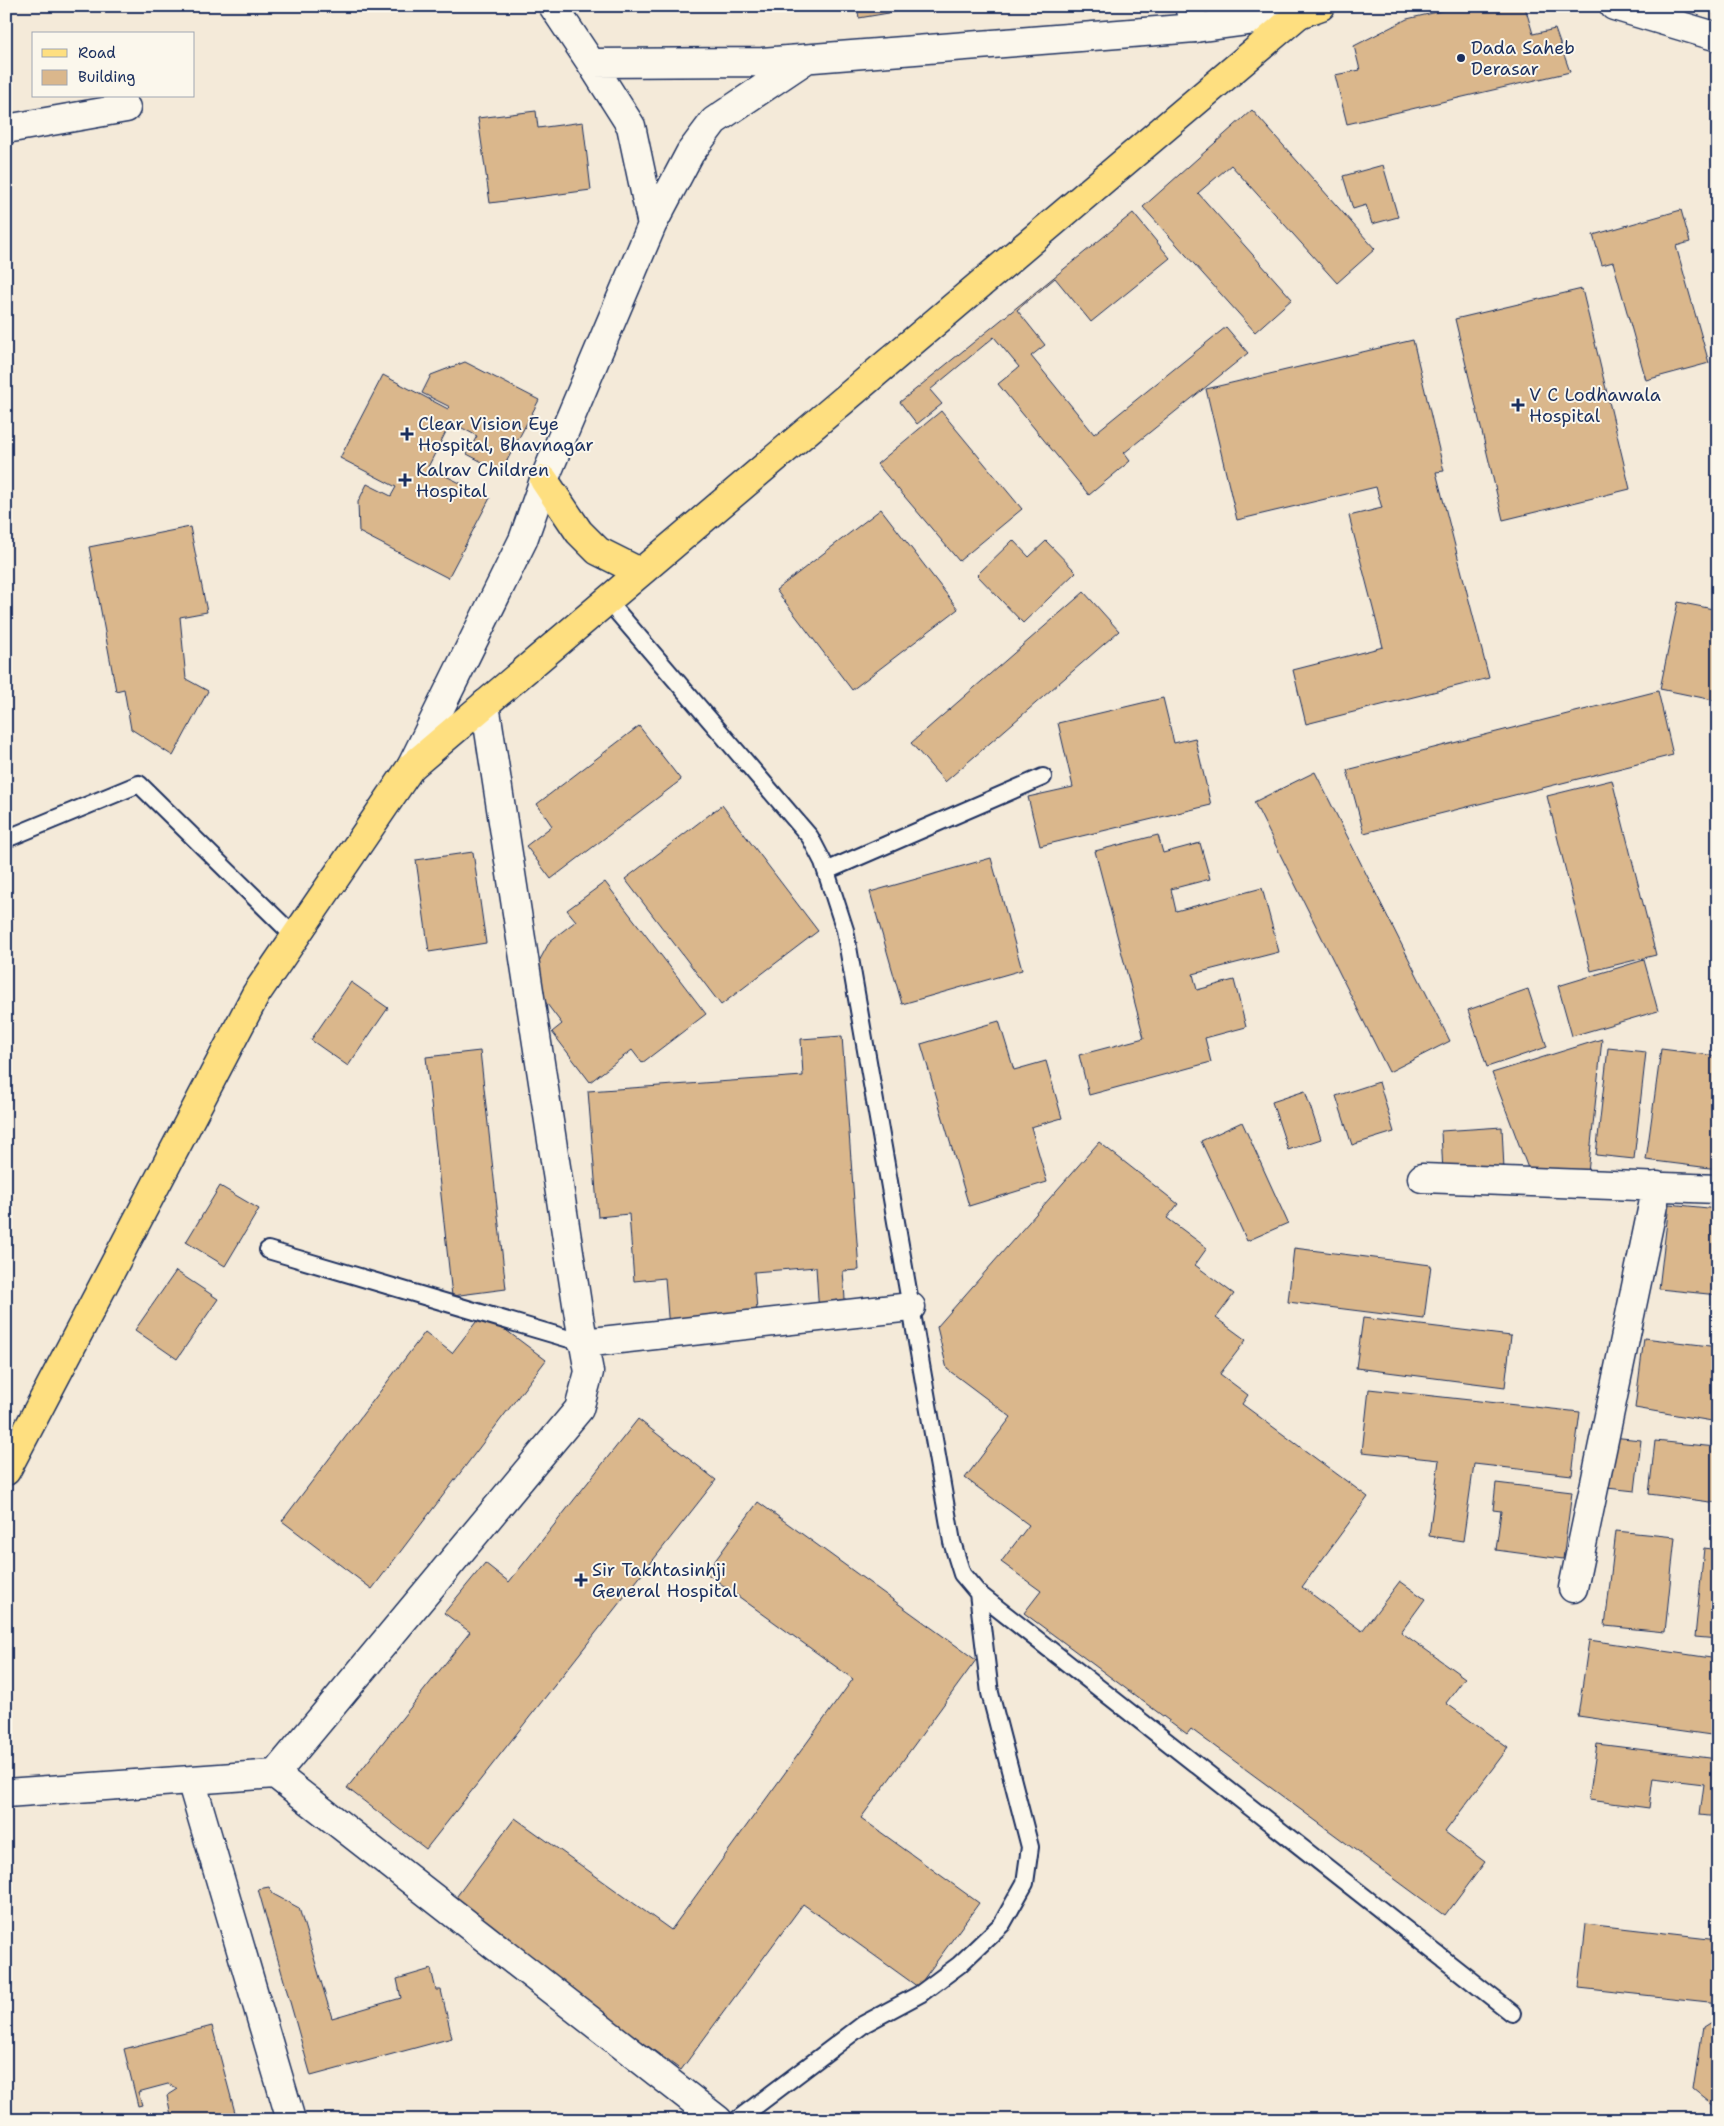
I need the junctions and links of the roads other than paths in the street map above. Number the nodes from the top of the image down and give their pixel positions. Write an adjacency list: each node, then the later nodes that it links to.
1 (553, 6): 7 (street)
2 (1614, 6): 5 (street)
3 (1310, 10): 4 (street); 12 (main road)
4 (1192, 17): 6 (street)
5 (1718, 37)
6 (806, 58): 7 (street); 10 (street)
7 (591, 63): 10 (street)
8 (126, 108): 9 (street)
9 (6, 129)
10 (652, 225): 11 (street)
11 (544, 480): 12 (main road); 15 (street)
12 (640, 572): 13 (main road)
13 (607, 600): 14 (main road); 18 (lane)
14 (485, 704): 15 (main road); 25 (street)
15 (411, 767): 19 (main road)
16 (1043, 777): 18 (lane)
17 (6, 839): 19 (lane)
18 (826, 871): 24 (lane)
19 (295, 937): 26 (main road)
20 (1422, 1178): 21 (street)
21 (1657, 1186): 22 (street); 29 (street)
22 (1718, 1189)
23 (268, 1250): 25 (lane)
24 (912, 1307): 25 (street); 30 (lane)
25 (583, 1342): 31 (street)
26 (36, 1414): 27 (main road); 28 (main road)
27 (6, 1452)
28 (6, 1471)
29 (1573, 1588)
30 (978, 1593): 34 (lane); 37 (lane)
31 (275, 1774): 32 (street); 36 (street)
32 (191, 1780): 33 (street); 35 (street)
33 (6, 1793)
34 (1512, 2013)
35 (291, 2120)
36 (718, 2120)
37 (737, 2120)

